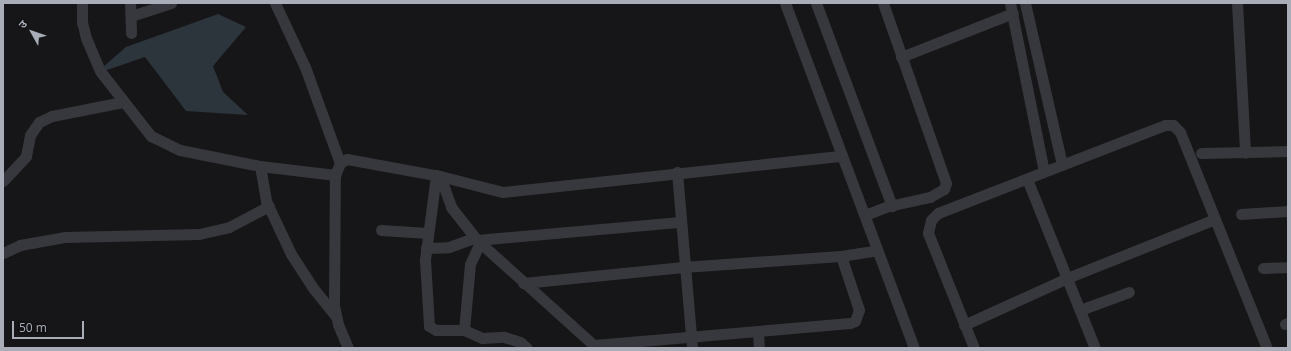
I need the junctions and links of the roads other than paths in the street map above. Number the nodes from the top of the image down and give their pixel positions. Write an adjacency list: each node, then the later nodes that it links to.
1 (82, 3): 14 (street)
2 (130, 3): 11 (street)
3 (171, 3): 11 (street)
4 (275, 3): 19 (street)
5 (785, 3): 18 (street)
6 (816, 3): 29 (street)
7 (883, 3): 13 (street)
8 (1025, 3): 21 (street)
9 (1237, 3): 17 (street)
10 (1012, 8): 13 (street); 23 (street)
11 (131, 16): 12 (street)
12 (131, 33)
13 (901, 56): 29 (street)
14 (123, 102): 20 (street); 27 (street)
15 (1288, 150): 17 (street)
16 (1201, 153): 17 (street)
17 (1245, 153)
18 (842, 156): 22 (street); 32 (street)
19 (340, 163): 24 (street); 25 (street)
20 (260, 166): 24 (street); 28 (street)
21 (1062, 166): 23 (street); 33 (street)
22 (677, 172): 25 (street); 34 (street)
23 (1044, 172): 26 (street)
24 (335, 175): 49 (street)
25 (438, 176): 36 (street); 37 (street)
26 (1027, 179): 45 (street); 50 (street)
27 (3, 180)
28 (269, 206): 40 (street); 49 (street)
29 (892, 206): 32 (street)
30 (1288, 211): 31 (street)
31 (1241, 214)
32 (864, 215): 39 (street)
33 (1215, 219): 45 (street); 62 (street)
34 (680, 222): 37 (street); 42 (street)
35 (380, 230): 36 (street)
36 (428, 233): 38 (street)
37 (477, 240): 38 (street); 46 (street); 51 (street)
38 (426, 248): 51 (street)
39 (877, 250): 41 (street); 59 (street)
40 (3, 253)
41 (841, 256): 42 (street); 52 (street)
42 (683, 266): 46 (street); 53 (street)
43 (1288, 267): 44 (street)
44 (1263, 268)
45 (1067, 278): 48 (street); 50 (street)
46 (523, 283): 54 (street)
47 (1129, 292): 48 (street)
48 (1080, 310): 61 (street)
49 (337, 317): 55 (street)
50 (964, 325): 60 (street)
51 (464, 330): 56 (street)
52 (758, 331): 53 (street); 58 (street)
53 (690, 335): 54 (street); 57 (street)
54 (596, 347)
55 (348, 348)
56 (527, 348)
57 (692, 348)
58 (759, 348)
59 (914, 348)
60 (974, 348)
61 (1095, 348)
62 (1267, 348)

